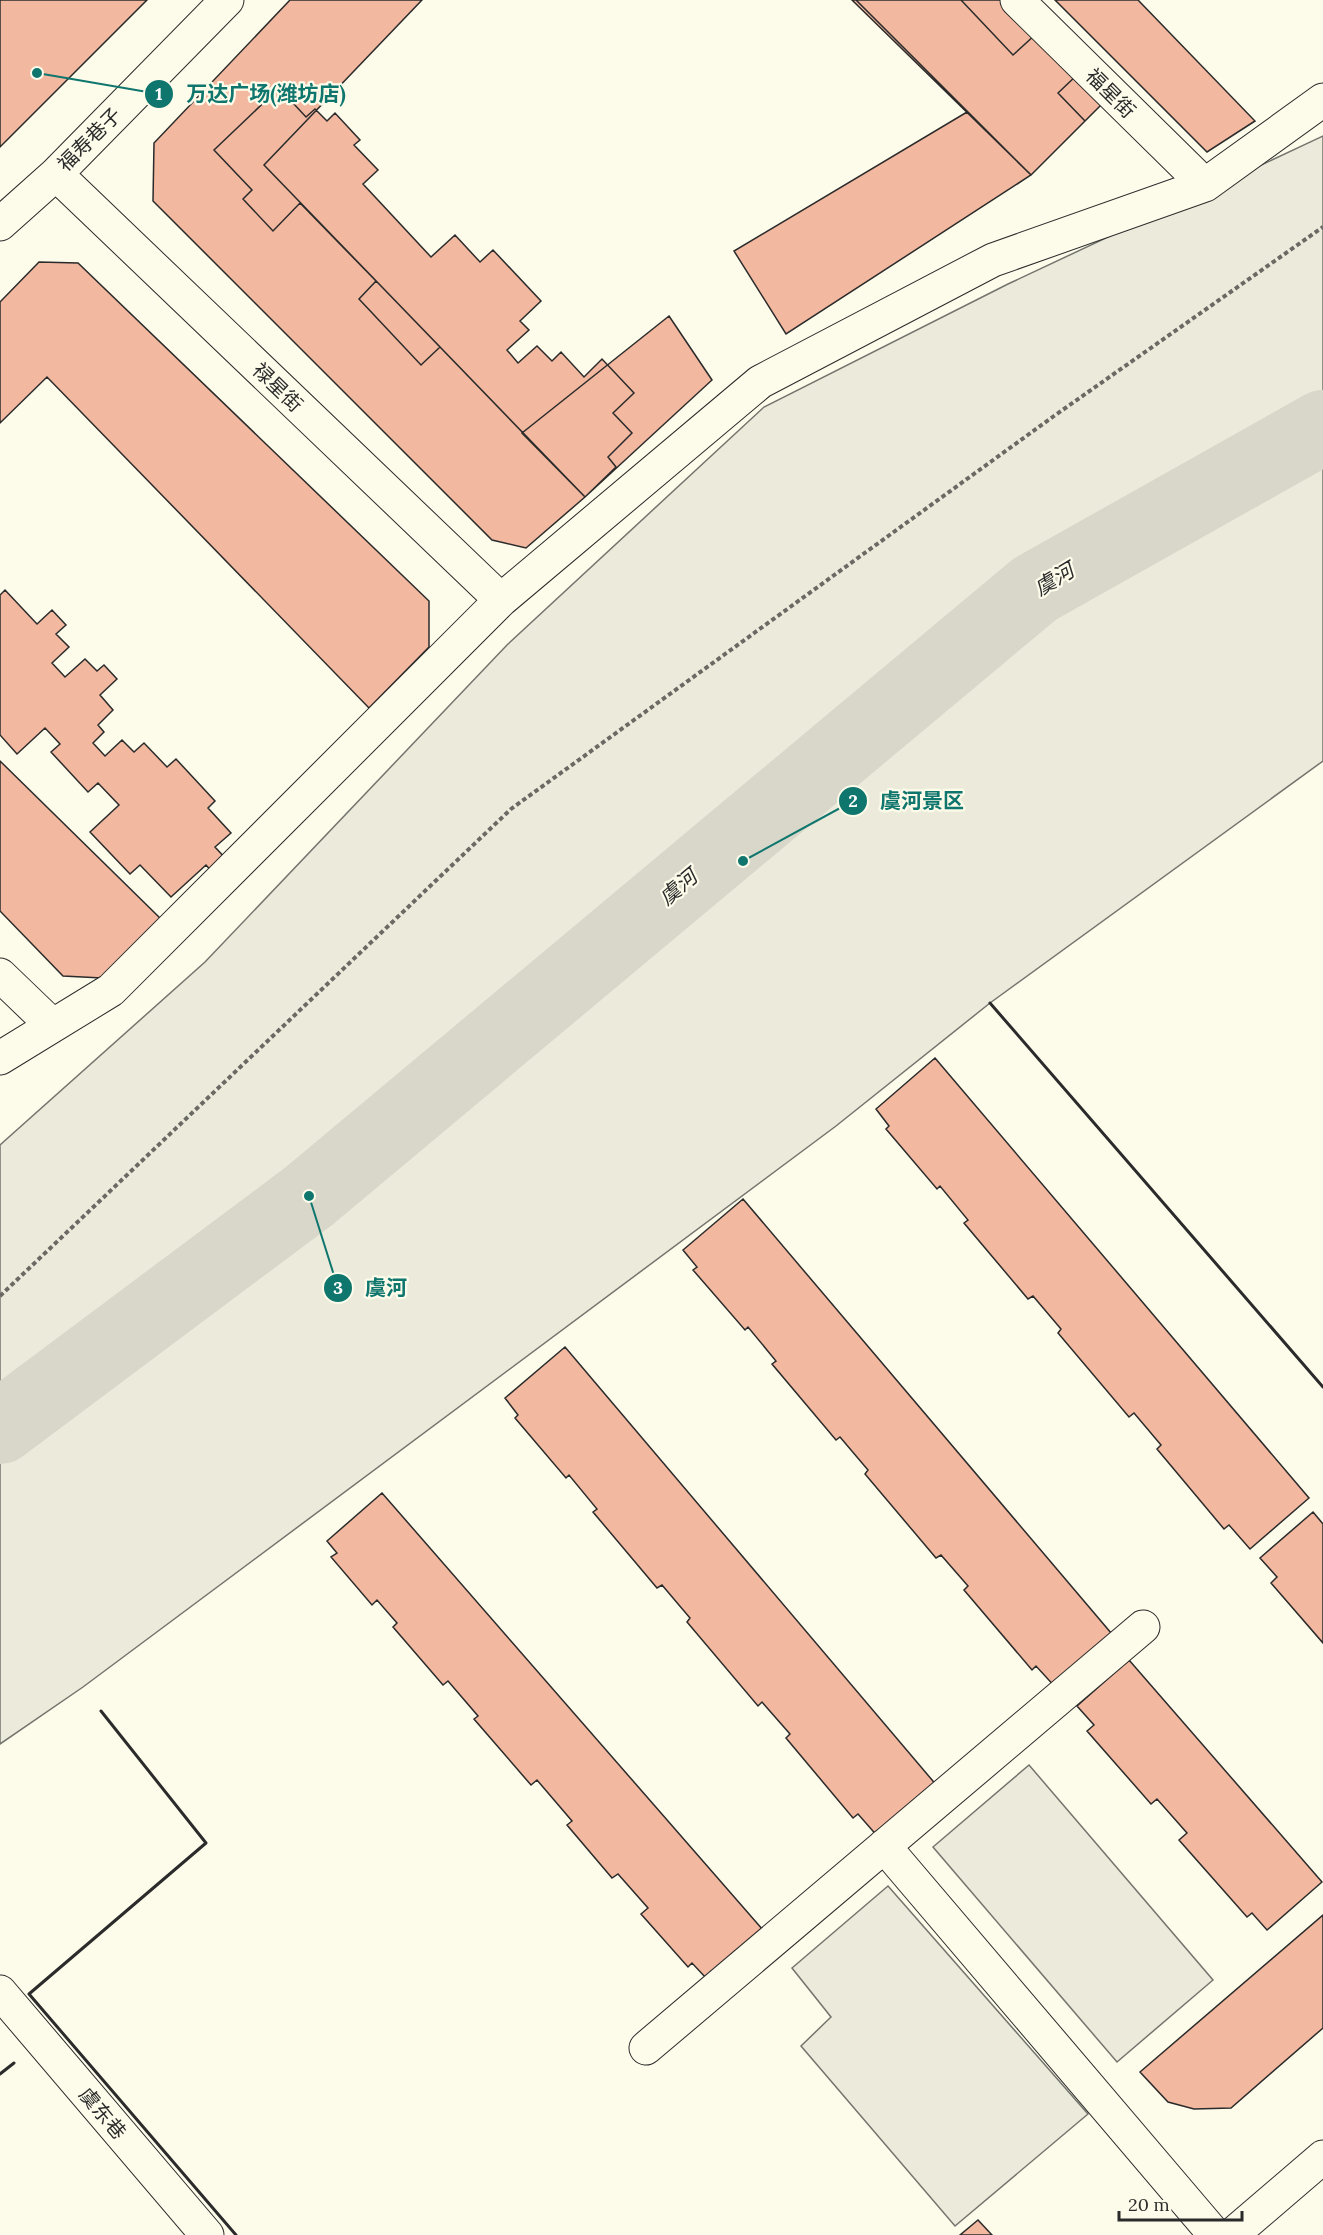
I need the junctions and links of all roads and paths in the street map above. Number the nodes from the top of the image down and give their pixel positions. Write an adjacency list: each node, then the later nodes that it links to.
1 (226, 0): 4 (street, 福寿巷子)
2 (1017, 0): 5 (street, 福星街)
3 (1323, 100): 5 (street)
4 (56, 174): 6 (street, 福寿巷子); 8 (street, 禄星街)
5 (1205, 185): 8 (street)
6 (0, 224)
7 (1323, 227): 12 (path)
8 (501, 600): 10 (street)
9 (0, 975): 10 (street)
10 (52, 1024): 11 (street)
11 (0, 1058)
12 (0, 1296)
13 (1143, 1627): 14 (street)
14 (884, 1846): 16 (street); 19 (street)
15 (0, 1992): 18 (street, 虞东巷)
16 (646, 2048)
17 (1323, 2157): 20 (street)
18 (207, 2235)
19 (1215, 2235)
20 (1232, 2235)

